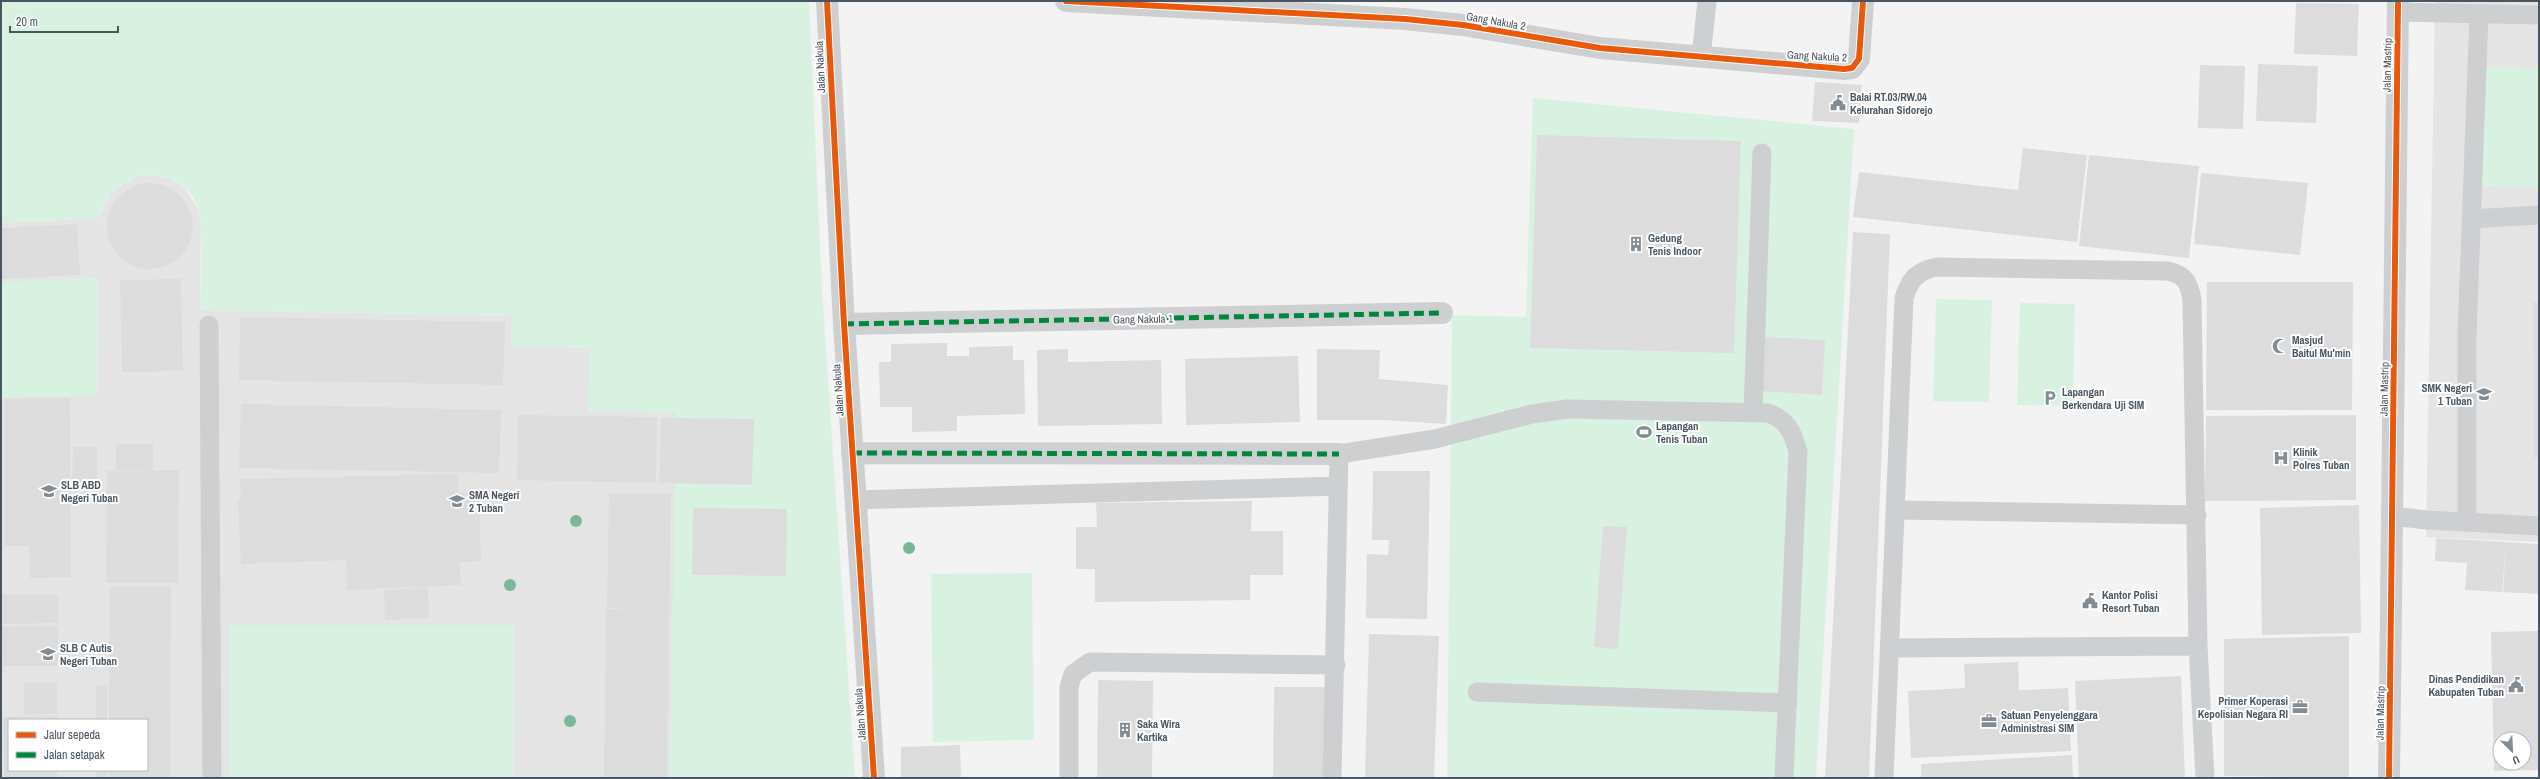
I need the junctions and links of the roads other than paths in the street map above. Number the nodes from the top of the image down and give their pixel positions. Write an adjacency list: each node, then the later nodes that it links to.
1 (827, 1): 14 (street, Jalan Nakula)
2 (1066, 1): 5 (street, Gang Nakula 2)
3 (1707, 1): 9 (lane)
4 (1863, 1): 9 (street, Gang Nakula 2)
5 (1116, 3): 9 (street, Gang Nakula 2)
6 (2398, 7): 7 (lane); 23 (street, Jalan Mastrip)
7 (2479, 14): 8 (lane); 12 (lane)
8 (2539, 15)
9 (1701, 57)
10 (1762, 153): 16 (lane)
11 (2539, 215): 12 (lane)
12 (2471, 219): 24 (lane)
13 (1442, 313): 14 (street, Gang Nakula 1)
14 (844, 324): 17 (street, Jalan Nakula)
15 (209, 325): 31 (lane)
16 (1753, 413): 18 (lane); 30 (lane)
17 (852, 452): 18 (street); 20 (street, Jalan Nakula)
18 (1339, 454): 19 (lane)
19 (1338, 486): 20 (lane); 28 (lane)
20 (856, 500): 32 (street, Jalan Nakula)
21 (1895, 510): 22 (lane); 22 (lane); 27 (lane)
22 (2197, 515): 26 (lane)
23 (2392, 516): 24 (lane); 38 (street, Jalan Mastrip)
24 (2467, 521): 25 (lane)
25 (2539, 526)
26 (2198, 646): 27 (lane); 37 (lane)
27 (1890, 648): 36 (lane)
28 (1336, 665): 33 (lane); 34 (lane)
29 (1476, 692): 30 (lane)
30 (1788, 704): 35 (lane)
31 (212, 778)
32 (874, 778)
33 (1069, 778)
34 (1332, 778)
35 (1784, 778)
36 (1884, 778)
37 (2205, 778)
38 (2389, 778)

